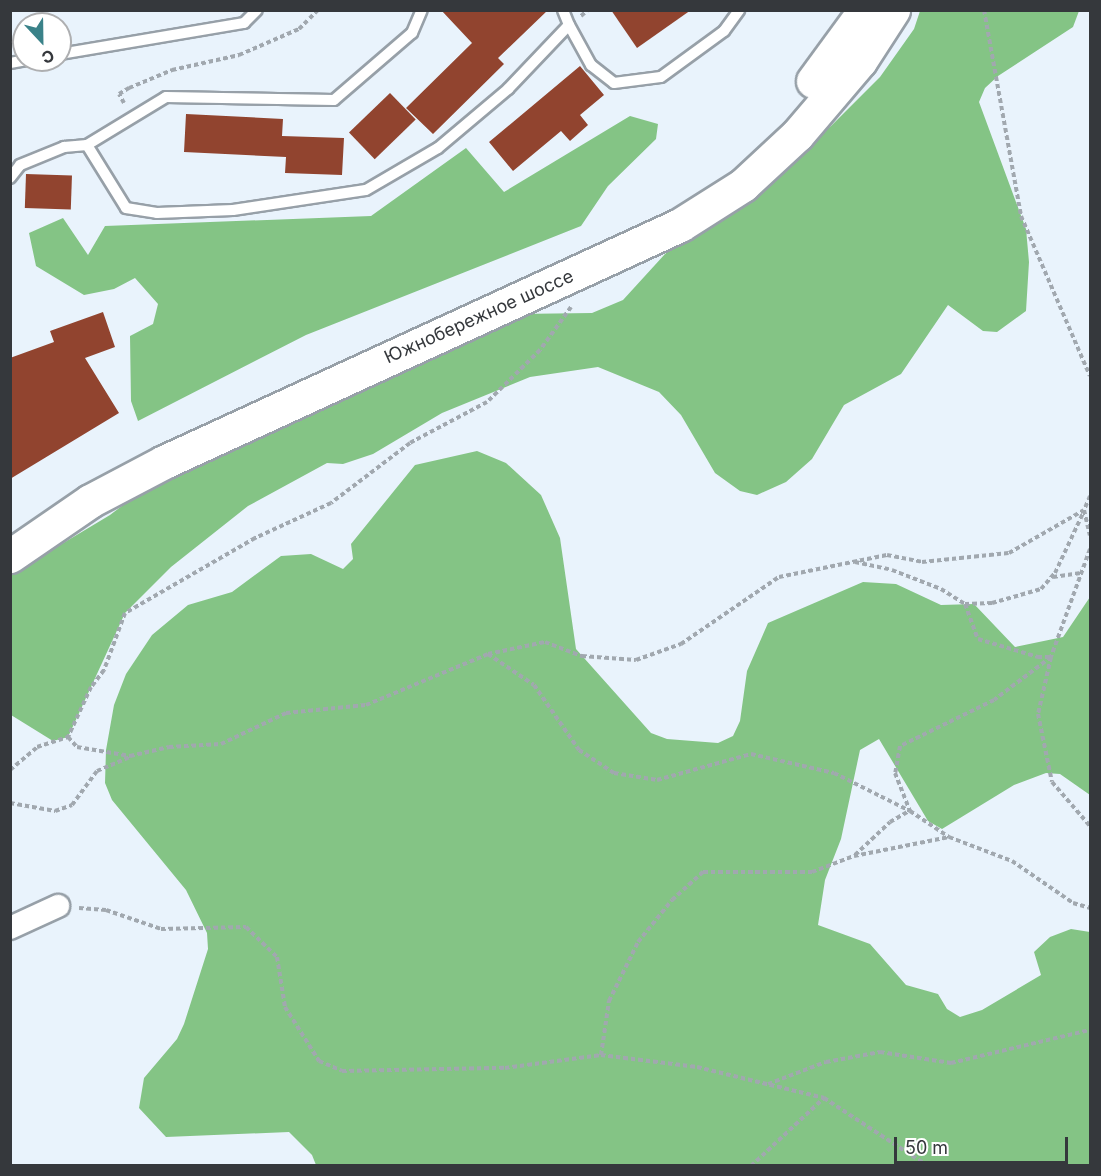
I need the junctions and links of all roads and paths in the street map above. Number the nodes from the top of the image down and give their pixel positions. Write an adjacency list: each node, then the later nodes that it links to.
1 (257, 10): 10 (lane)
2 (318, 10): 11 (path)
3 (422, 10): 12 (lane)
4 (563, 10): 9 (lane)
5 (739, 10): 9 (lane)
6 (865, 10): 18 (highway, Южнобережное шоссе)
7 (893, 10): 21 (highway, Южнобережное шоссе)
8 (984, 10): 15 (path)
9 (569, 25): 12 (lane)
10 (72, 52)
11 (129, 88)
12 (87, 145): 13 (lane)
13 (10, 178)
14 (577, 298): 28 (path)
15 (1090, 376)
16 (1090, 496): 17 (path)
17 (1084, 510): 19 (path); 22 (path); 24 (path)
18 (10, 530)
19 (1090, 535)
20 (1090, 549): 23 (path)
21 (10, 556)
22 (853, 562): 25 (path); 26 (path)
23 (1082, 573): 24 (path); 27 (path)
24 (1052, 577): 25 (path)
25 (965, 604): 27 (path)
26 (488, 654): 29 (path); 32 (path)
27 (1051, 657): 32 (path); 33 (path)
28 (68, 737): 29 (path); 30 (path)
29 (130, 756): 31 (path)
30 (10, 770)
31 (10, 803)
32 (910, 811): 34 (path); 35 (path)
33 (1090, 826)
34 (949, 837): 35 (path); 37 (path)
35 (854, 856): 40 (path)
36 (58, 906): 38 (street); 40 (path)
37 (1090, 908)
38 (10, 928)
39 (1090, 1030): 41 (path)
40 (601, 1055): 41 (path)
41 (767, 1084): 42 (path)
42 (824, 1098): 43 (path); 44 (path)
43 (751, 1166)
44 (928, 1166)

